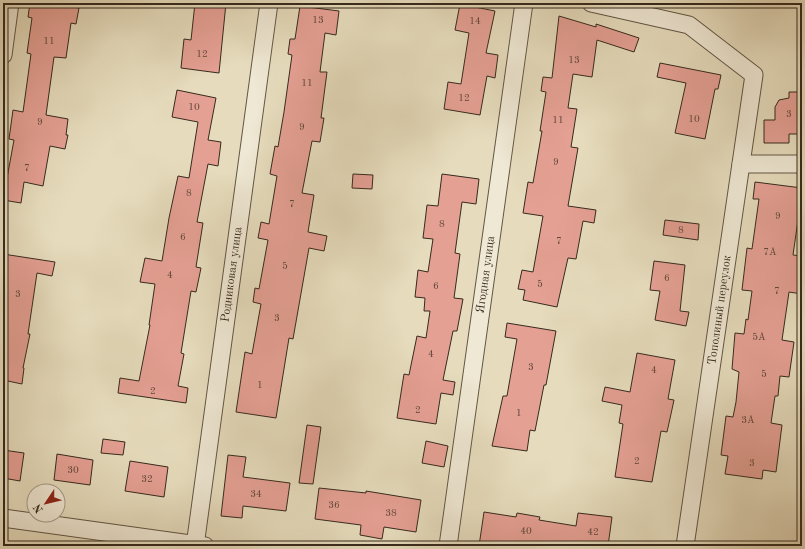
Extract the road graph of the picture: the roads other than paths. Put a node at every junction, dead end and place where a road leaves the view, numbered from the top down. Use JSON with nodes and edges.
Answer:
{"nodes":[{"id":1,"x":10,"y":3,"type":"edge"},
{"id":2,"x":269,"y":3,"type":"edge"},
{"id":3,"x":524,"y":3,"type":"edge"},
{"id":4,"x":591,"y":3,"type":"edge"},
{"id":5,"x":3,"y":55,"type":"edge"},
{"id":6,"x":741,"y":164,"type":"junction"},
{"id":7,"x":802,"y":164,"type":"edge"},
{"id":8,"x":3,"y":518,"type":"edge"},
{"id":9,"x":198,"y":546,"type":"edge"},
{"id":10,"x":448,"y":546,"type":"edge"},
{"id":11,"x":685,"y":546,"type":"edge"}],
"edges":[{"from":1,"to":5,"type":"street"},
{"from":2,"to":9,"type":"street","name":"Родниковая улица"},
{"from":3,"to":10,"type":"street","name":"Ягодная улица"},
{"from":4,"to":6,"type":"street","name":"Тополиный переулок"},
{"from":6,"to":7,"type":"street"},
{"from":6,"to":11,"type":"street","name":"Тополиный переулок"},
{"from":8,"to":9,"type":"street"}]}
